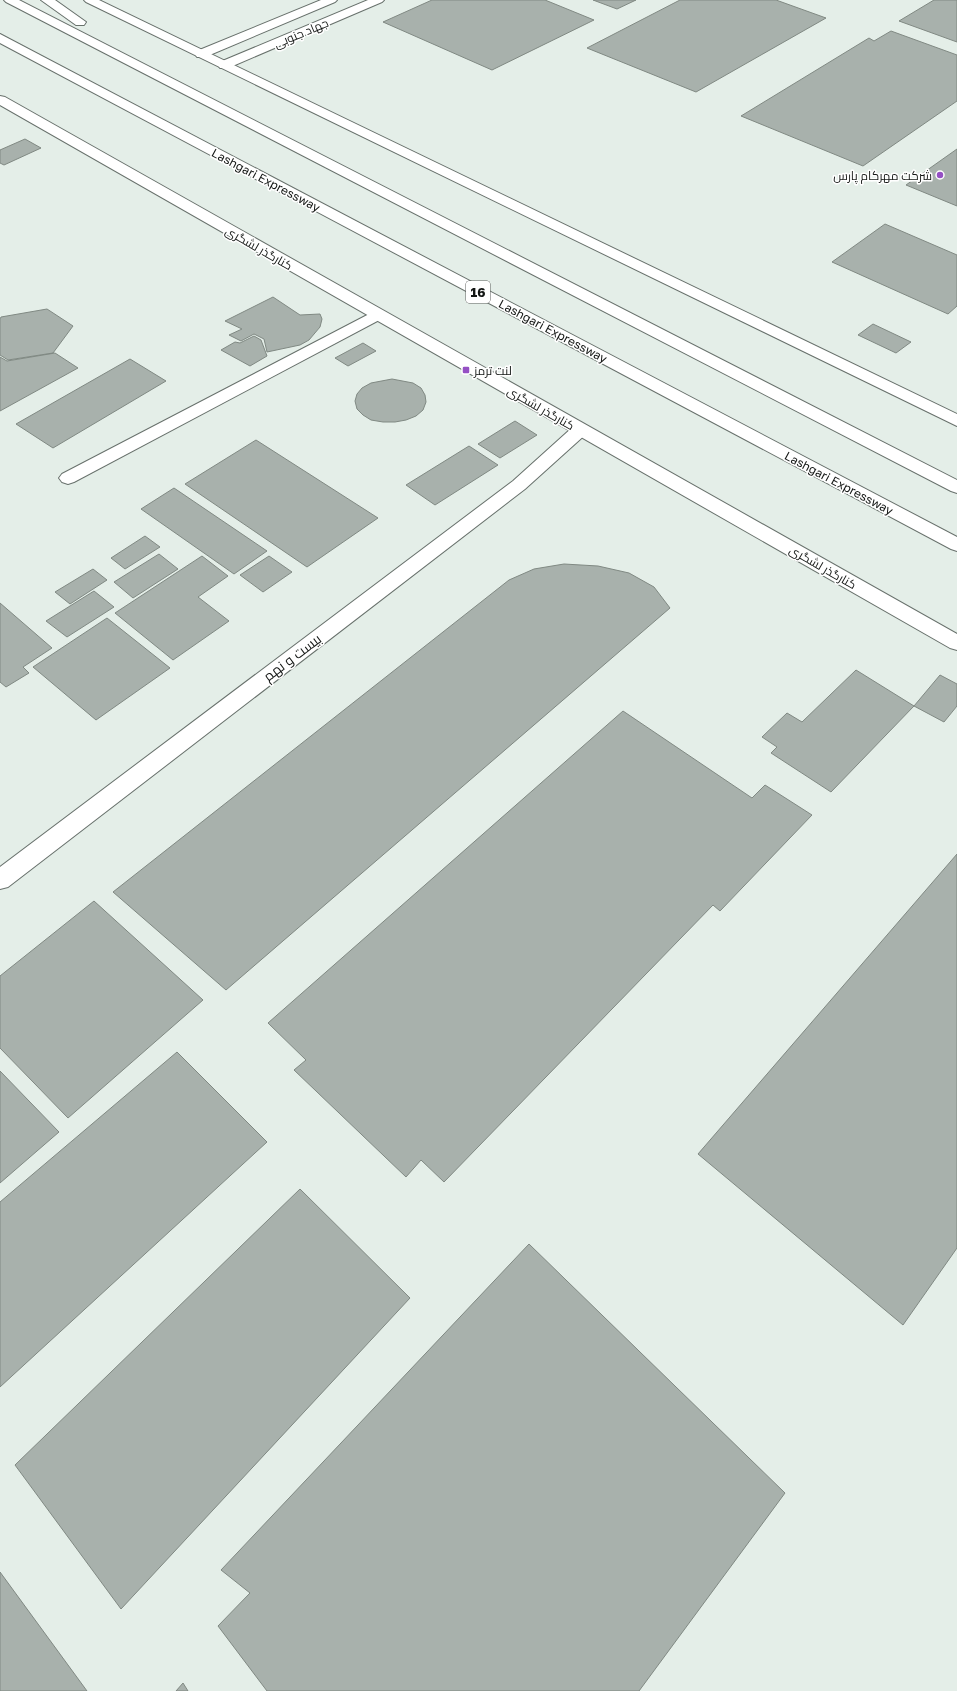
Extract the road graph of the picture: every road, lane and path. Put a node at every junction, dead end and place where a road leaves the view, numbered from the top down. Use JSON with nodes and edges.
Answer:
{"nodes":[{"id":1,"x":10,"y":0,"type":"edge"},
{"id":2,"x":47,"y":0,"type":"edge"},
{"id":3,"x":90,"y":0,"type":"edge"},
{"id":4,"x":331,"y":0,"type":"edge"},
{"id":5,"x":378,"y":0,"type":"edge"},
{"id":6,"x":0,"y":38,"type":"edge"},
{"id":7,"x":201,"y":54,"type":"junction"},
{"id":8,"x":224,"y":65,"type":"junction"},
{"id":9,"x":157,"y":74,"type":"junction"},
{"id":10,"x":0,"y":100,"type":"edge"},
{"id":11,"x":378,"y":315,"type":"junction"},
{"id":12,"x":957,"y":421,"type":"edge"},
{"id":13,"x":580,"y":430,"type":"junction"},
{"id":14,"x":68,"y":478,"type":"dead end"},
{"id":15,"x":957,"y":487,"type":"edge"},
{"id":16,"x":957,"y":545,"type":"edge"},
{"id":17,"x":957,"y":643,"type":"edge"},
{"id":18,"x":0,"y":880,"type":"edge"}],
"edges":[{"from":1,"to":9,"type":"main road"},
{"from":2,"to":9,"type":"main road"},
{"from":3,"to":7,"type":"main road"},
{"from":4,"to":7,"type":"main road","name":"جهاد جنوبی"},
{"from":5,"to":8,"type":"main road","name":"جهاد جنوبی"},
{"from":6,"to":16,"type":"main road","name":"Lashgari Expressway","number":"16"},
{"from":7,"to":8,"type":"main road"},
{"from":8,"to":12,"type":"main road"},
{"from":9,"to":15,"type":"main road"},
{"from":10,"to":11,"type":"main road","name":"کنارگذر لشگری"},
{"from":11,"to":13,"type":"main road","name":"کنارگذر لشگری"},
{"from":11,"to":14,"type":"main road"},
{"from":13,"to":17,"type":"main road","name":"کنارگذر لشگری"},
{"from":13,"to":18,"type":"main road","name":"بیست و نهم"}]}
